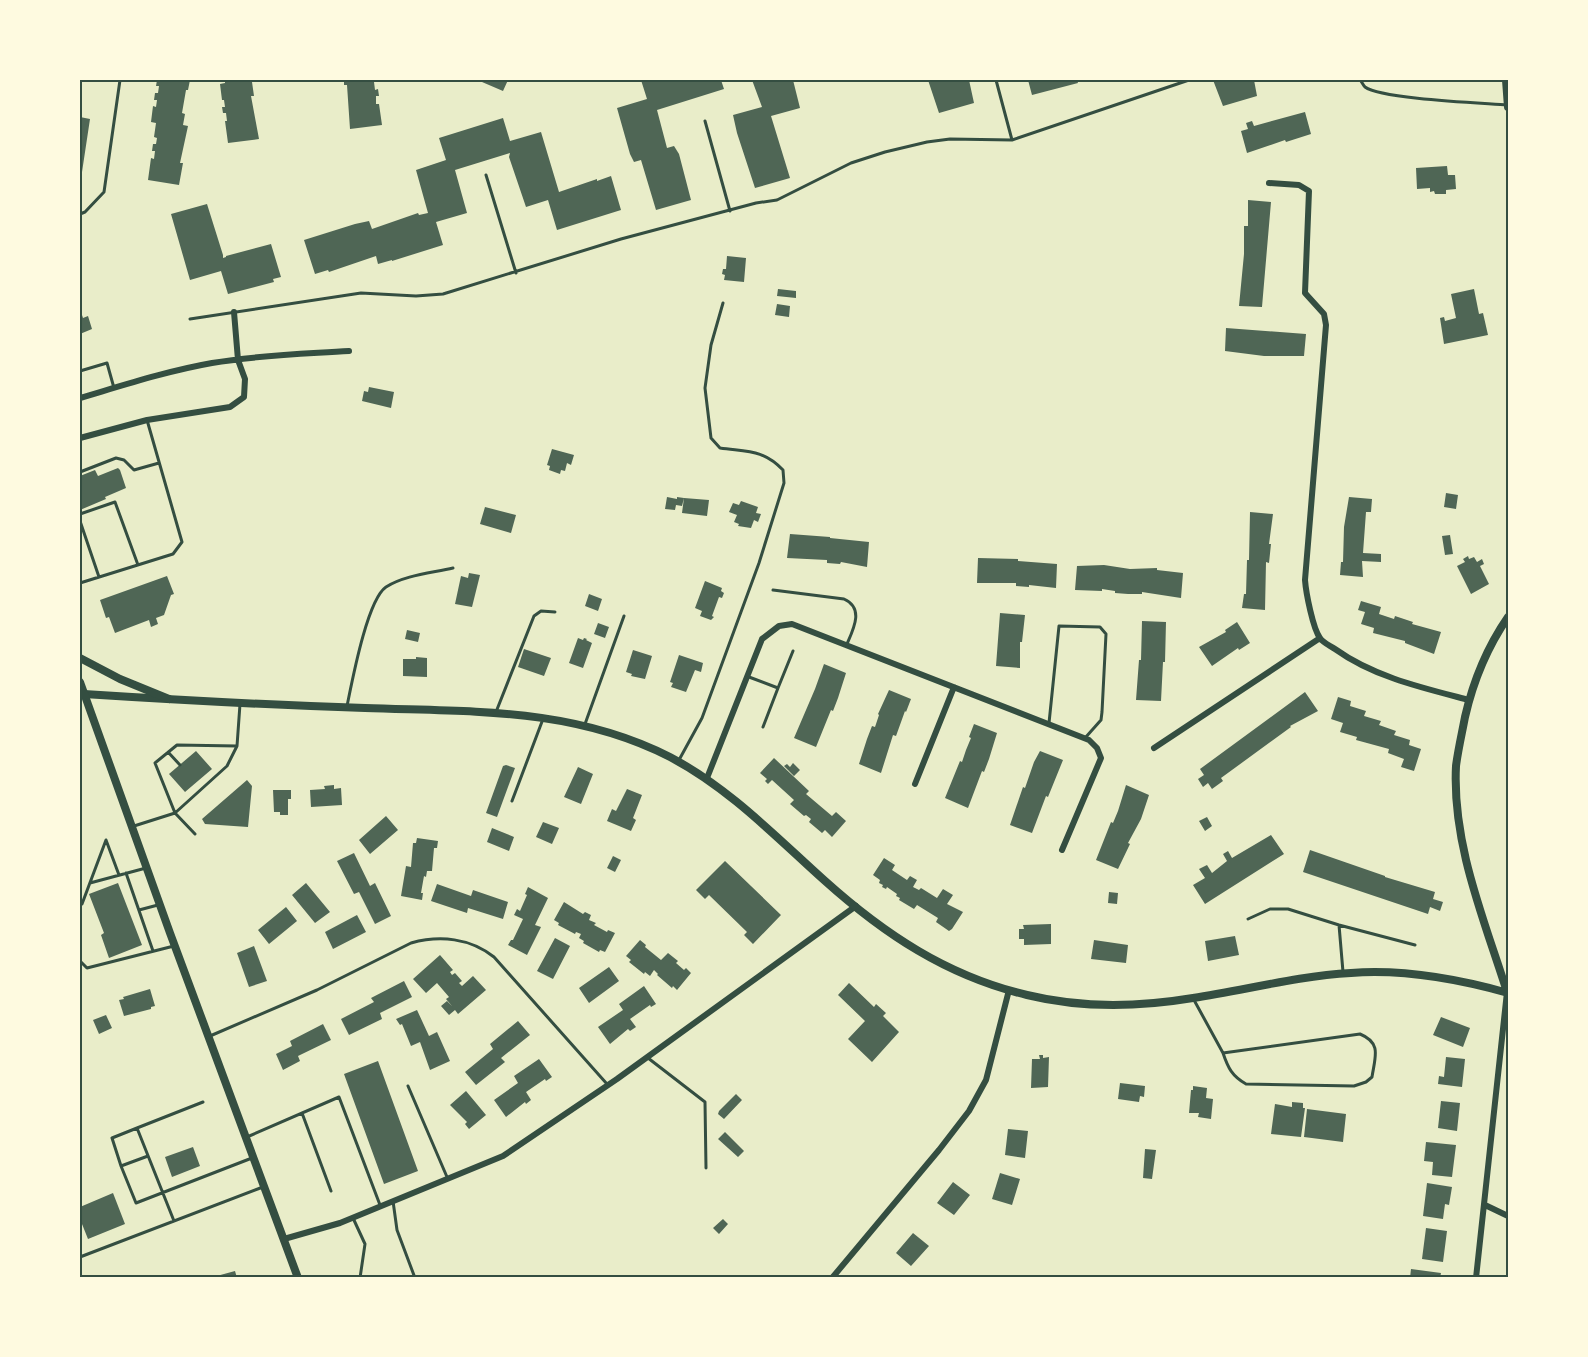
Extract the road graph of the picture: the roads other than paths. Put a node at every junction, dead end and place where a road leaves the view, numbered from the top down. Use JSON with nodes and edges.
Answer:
{"nodes":[{"id":1,"x":120,"y":80,"type":"edge"},
{"id":2,"x":996,"y":80,"type":"edge"},
{"id":3,"x":1189,"y":80,"type":"edge"},
{"id":4,"x":1360,"y":80,"type":"edge"},
{"id":5,"x":1506,"y":80,"type":"edge"},
{"id":6,"x":1508,"y":106,"type":"edge"},
{"id":7,"x":705,"y":121,"type":"dead end"},
{"id":8,"x":1012,"y":140,"type":"junction"},
{"id":9,"x":486,"y":175,"type":"dead end"},
{"id":10,"x":1269,"y":183,"type":"dead end"},
{"id":11,"x":730,"y":211,"type":"junction"},
{"id":12,"x":80,"y":214,"type":"edge"},
{"id":13,"x":516,"y":273,"type":"junction"},
{"id":14,"x":723,"y":303,"type":"dead end"},
{"id":15,"x":234,"y":312,"type":"junction"},
{"id":16,"x":190,"y":318,"type":"dead end"},
{"id":17,"x":349,"y":351,"type":"dead end"},
{"id":18,"x":238,"y":360,"type":"junction"},
{"id":19,"x":80,"y":371,"type":"edge"},
{"id":20,"x":114,"y":388,"type":"junction"},
{"id":21,"x":80,"y":398,"type":"edge"},
{"id":22,"x":147,"y":420,"type":"junction"},
{"id":23,"x":80,"y":438,"type":"edge"},
{"id":24,"x":159,"y":463,"type":"junction"},
{"id":25,"x":80,"y":472,"type":"edge"},
{"id":26,"x":80,"y":513,"type":"edge"},
{"id":27,"x":80,"y":521,"type":"edge"},
{"id":28,"x":138,"y":565,"type":"junction"},
{"id":29,"x":453,"y":568,"type":"dead end"},
{"id":30,"x":99,"y":577,"type":"junction"},
{"id":31,"x":80,"y":583,"type":"edge"},
{"id":32,"x":773,"y":590,"type":"dead end"},
{"id":33,"x":555,"y":612,"type":"dead end"},
{"id":34,"x":624,"y":616,"type":"dead end"},
{"id":35,"x":1509,"y":617,"type":"edge"},
{"id":36,"x":1320,"y":638,"type":"junction"},
{"id":37,"x":847,"y":644,"type":"junction"},
{"id":38,"x":793,"y":651,"type":"dead end"},
{"id":39,"x":80,"y":658,"type":"edge"},
{"id":40,"x":747,"y":677,"type":"junction"},
{"id":41,"x":80,"y":682,"type":"edge"},
{"id":42,"x":954,"y":687,"type":"junction"},
{"id":43,"x":778,"y":688,"type":"junction"},
{"id":44,"x":84,"y":694,"type":"junction"},
{"id":45,"x":169,"y":699,"type":"junction"},
{"id":46,"x":1469,"y":700,"type":"junction"},
{"id":47,"x":240,"y":702,"type":"junction"},
{"id":48,"x":347,"y":708,"type":"junction"},
{"id":49,"x":495,"y":713,"type":"junction"},
{"id":50,"x":543,"y":717,"type":"junction"},
{"id":51,"x":585,"y":725,"type":"junction"},
{"id":52,"x":1049,"y":725,"type":"junction"},
{"id":53,"x":763,"y":727,"type":"dead end"},
{"id":54,"x":1087,"y":739,"type":"junction"},
{"id":55,"x":237,"y":746,"type":"junction"},
{"id":56,"x":1154,"y":748,"type":"dead end"},
{"id":57,"x":168,"y":752,"type":"junction"},
{"id":58,"x":678,"y":762,"type":"junction"},
{"id":59,"x":180,"y":765,"type":"dead end"},
{"id":60,"x":707,"y":778,"type":"junction"},
{"id":61,"x":195,"y":784,"type":"dead end"},
{"id":62,"x":915,"y":784,"type":"dead end"},
{"id":63,"x":200,"y":790,"type":"junction"},
{"id":64,"x":512,"y":801,"type":"dead end"},
{"id":65,"x":174,"y":813,"type":"junction"},
{"id":66,"x":133,"y":827,"type":"junction"},
{"id":67,"x":195,"y":834,"type":"dead end"},
{"id":68,"x":1062,"y":850,"type":"dead end"},
{"id":69,"x":146,"y":868,"type":"junction"},
{"id":70,"x":126,"y":873,"type":"junction"},
{"id":71,"x":119,"y":875,"type":"junction"},
{"id":72,"x":90,"y":883,"type":"junction"},
{"id":73,"x":82,"y":904,"type":"dead end"},
{"id":74,"x":160,"y":905,"type":"junction"},
{"id":75,"x":856,"y":906,"type":"junction"},
{"id":76,"x":139,"y":910,"type":"junction"},
{"id":77,"x":1248,"y":919,"type":"dead end"},
{"id":78,"x":1339,"y":925,"type":"junction"},
{"id":79,"x":174,"y":945,"type":"junction"},
{"id":80,"x":1415,"y":945,"type":"dead end"},
{"id":81,"x":153,"y":951,"type":"junction"},
{"id":82,"x":80,"y":961,"type":"edge"},
{"id":83,"x":1343,"y":974,"type":"junction"},
{"id":84,"x":1009,"y":990,"type":"junction"},
{"id":85,"x":1508,"y":992,"type":"edge"},
{"id":86,"x":1193,"y":998,"type":"junction"},
{"id":87,"x":208,"y":1037,"type":"junction"},
{"id":88,"x":1223,"y":1053,"type":"junction"},
{"id":89,"x":646,"y":1057,"type":"junction"},
{"id":90,"x":608,"y":1085,"type":"junction"},
{"id":91,"x":408,"y":1086,"type":"dead end"},
{"id":92,"x":202,"y":1102,"type":"dead end"},
{"id":93,"x":302,"y":1113,"type":"junction"},
{"id":94,"x":137,"y":1128,"type":"junction"},
{"id":95,"x":246,"y":1137,"type":"junction"},
{"id":96,"x":148,"y":1156,"type":"junction"},
{"id":97,"x":254,"y":1157,"type":"junction"},
{"id":98,"x":121,"y":1166,"type":"junction"},
{"id":99,"x":706,"y":1168,"type":"dead end"},
{"id":100,"x":447,"y":1179,"type":"junction"},
{"id":101,"x":265,"y":1187,"type":"junction"},
{"id":102,"x":331,"y":1191,"type":"dead end"},
{"id":103,"x":162,"y":1192,"type":"junction"},
{"id":104,"x":393,"y":1202,"type":"junction"},
{"id":105,"x":1485,"y":1205,"type":"junction"},
{"id":106,"x":380,"y":1207,"type":"junction"},
{"id":107,"x":1509,"y":1216,"type":"edge"},
{"id":108,"x":353,"y":1218,"type":"junction"},
{"id":109,"x":174,"y":1221,"type":"junction"},
{"id":110,"x":284,"y":1239,"type":"junction"},
{"id":111,"x":80,"y":1257,"type":"edge"},
{"id":112,"x":298,"y":1278,"type":"edge"},
{"id":113,"x":360,"y":1278,"type":"edge"},
{"id":114,"x":415,"y":1278,"type":"edge"},
{"id":115,"x":832,"y":1278,"type":"edge"},
{"id":116,"x":1476,"y":1278,"type":"edge"}],
"edges":[{"from":1,"to":12,"type":"lane"},
{"from":2,"to":8,"type":"lane"},
{"from":3,"to":8,"type":"lane"},
{"from":4,"to":6,"type":"lane"},
{"from":5,"to":6,"type":"street"},
{"from":7,"to":11,"type":"lane"},
{"from":8,"to":11,"type":"lane"},
{"from":9,"to":13,"type":"lane"},
{"from":10,"to":36,"type":"street"},
{"from":11,"to":13,"type":"lane"},
{"from":13,"to":15,"type":"lane"},
{"from":14,"to":58,"type":"lane"},
{"from":15,"to":16,"type":"lane"},
{"from":15,"to":18,"type":"street"},
{"from":17,"to":18,"type":"street"},
{"from":18,"to":20,"type":"street"},
{"from":18,"to":22,"type":"street"},
{"from":19,"to":20,"type":"lane"},
{"from":20,"to":21,"type":"street"},
{"from":22,"to":23,"type":"street"},
{"from":22,"to":24,"type":"lane"},
{"from":24,"to":25,"type":"lane"},
{"from":24,"to":28,"type":"lane"},
{"from":26,"to":28,"type":"lane"},
{"from":27,"to":30,"type":"lane"},
{"from":28,"to":30,"type":"lane"},
{"from":29,"to":48,"type":"lane"},
{"from":30,"to":31,"type":"lane"},
{"from":32,"to":37,"type":"lane"},
{"from":33,"to":49,"type":"lane"},
{"from":34,"to":51,"type":"lane"},
{"from":35,"to":46,"type":"street"},
{"from":36,"to":46,"type":"street"},
{"from":36,"to":56,"type":"street"},
{"from":37,"to":40,"type":"street"},
{"from":37,"to":42,"type":"street"},
{"from":38,"to":43,"type":"lane"},
{"from":39,"to":45,"type":"main road"},
{"from":40,"to":43,"type":"lane"},
{"from":40,"to":60,"type":"street"},
{"from":41,"to":44,"type":"main road"},
{"from":42,"to":52,"type":"street"},
{"from":42,"to":62,"type":"street"},
{"from":43,"to":53,"type":"lane"},
{"from":44,"to":45,"type":"street"},
{"from":44,"to":66,"type":"main road"},
{"from":45,"to":47,"type":"street"},
{"from":46,"to":85,"type":"street"},
{"from":47,"to":48,"type":"street"},
{"from":47,"to":55,"type":"lane"},
{"from":48,"to":49,"type":"street"},
{"from":49,"to":50,"type":"street"},
{"from":50,"to":51,"type":"street"},
{"from":50,"to":64,"type":"lane"},
{"from":51,"to":58,"type":"street"},
{"from":52,"to":54,"type":"street"},
{"from":52,"to":54,"type":"lane"},
{"from":54,"to":68,"type":"street"},
{"from":55,"to":57,"type":"lane"},
{"from":55,"to":63,"type":"lane"},
{"from":57,"to":59,"type":"lane"},
{"from":57,"to":65,"type":"lane"},
{"from":58,"to":60,"type":"street"},
{"from":60,"to":75,"type":"street"},
{"from":61,"to":63,"type":"lane"},
{"from":63,"to":65,"type":"lane"},
{"from":65,"to":66,"type":"lane"},
{"from":65,"to":67,"type":"lane"},
{"from":66,"to":69,"type":"main road"},
{"from":69,"to":70,"type":"lane"},
{"from":69,"to":74,"type":"main road"},
{"from":70,"to":71,"type":"lane"},
{"from":70,"to":76,"type":"lane"},
{"from":71,"to":72,"type":"lane"},
{"from":71,"to":72,"type":"lane"},
{"from":72,"to":73,"type":"lane"},
{"from":74,"to":76,"type":"lane"},
{"from":74,"to":79,"type":"main road"},
{"from":75,"to":84,"type":"street"},
{"from":75,"to":89,"type":"street"},
{"from":76,"to":81,"type":"lane"},
{"from":77,"to":78,"type":"lane"},
{"from":78,"to":80,"type":"lane"},
{"from":78,"to":83,"type":"lane"},
{"from":79,"to":81,"type":"lane"},
{"from":79,"to":87,"type":"main road"},
{"from":81,"to":82,"type":"lane"},
{"from":83,"to":85,"type":"street"},
{"from":83,"to":86,"type":"street"},
{"from":84,"to":86,"type":"street"},
{"from":84,"to":115,"type":"street"},
{"from":85,"to":105,"type":"street"},
{"from":86,"to":88,"type":"lane"},
{"from":87,"to":90,"type":"lane"},
{"from":87,"to":95,"type":"main road"},
{"from":88,"to":88,"type":"lane"},
{"from":89,"to":90,"type":"street"},
{"from":89,"to":99,"type":"lane"},
{"from":90,"to":100,"type":"street"},
{"from":91,"to":100,"type":"lane"},
{"from":92,"to":94,"type":"lane"},
{"from":93,"to":95,"type":"lane"},
{"from":93,"to":102,"type":"lane"},
{"from":93,"to":106,"type":"lane"},
{"from":94,"to":96,"type":"lane"},
{"from":94,"to":98,"type":"lane"},
{"from":95,"to":97,"type":"main road"},
{"from":96,"to":98,"type":"lane"},
{"from":96,"to":103,"type":"lane"},
{"from":97,"to":101,"type":"main road"},
{"from":97,"to":103,"type":"lane"},
{"from":98,"to":103,"type":"lane"},
{"from":100,"to":104,"type":"street"},
{"from":101,"to":109,"type":"lane"},
{"from":101,"to":110,"type":"main road"},
{"from":103,"to":109,"type":"lane"},
{"from":104,"to":106,"type":"street"},
{"from":104,"to":114,"type":"lane"},
{"from":105,"to":107,"type":"street"},
{"from":105,"to":116,"type":"street"},
{"from":106,"to":108,"type":"street"},
{"from":108,"to":110,"type":"street"},
{"from":108,"to":113,"type":"lane"},
{"from":109,"to":111,"type":"lane"},
{"from":110,"to":112,"type":"main road"}]}
